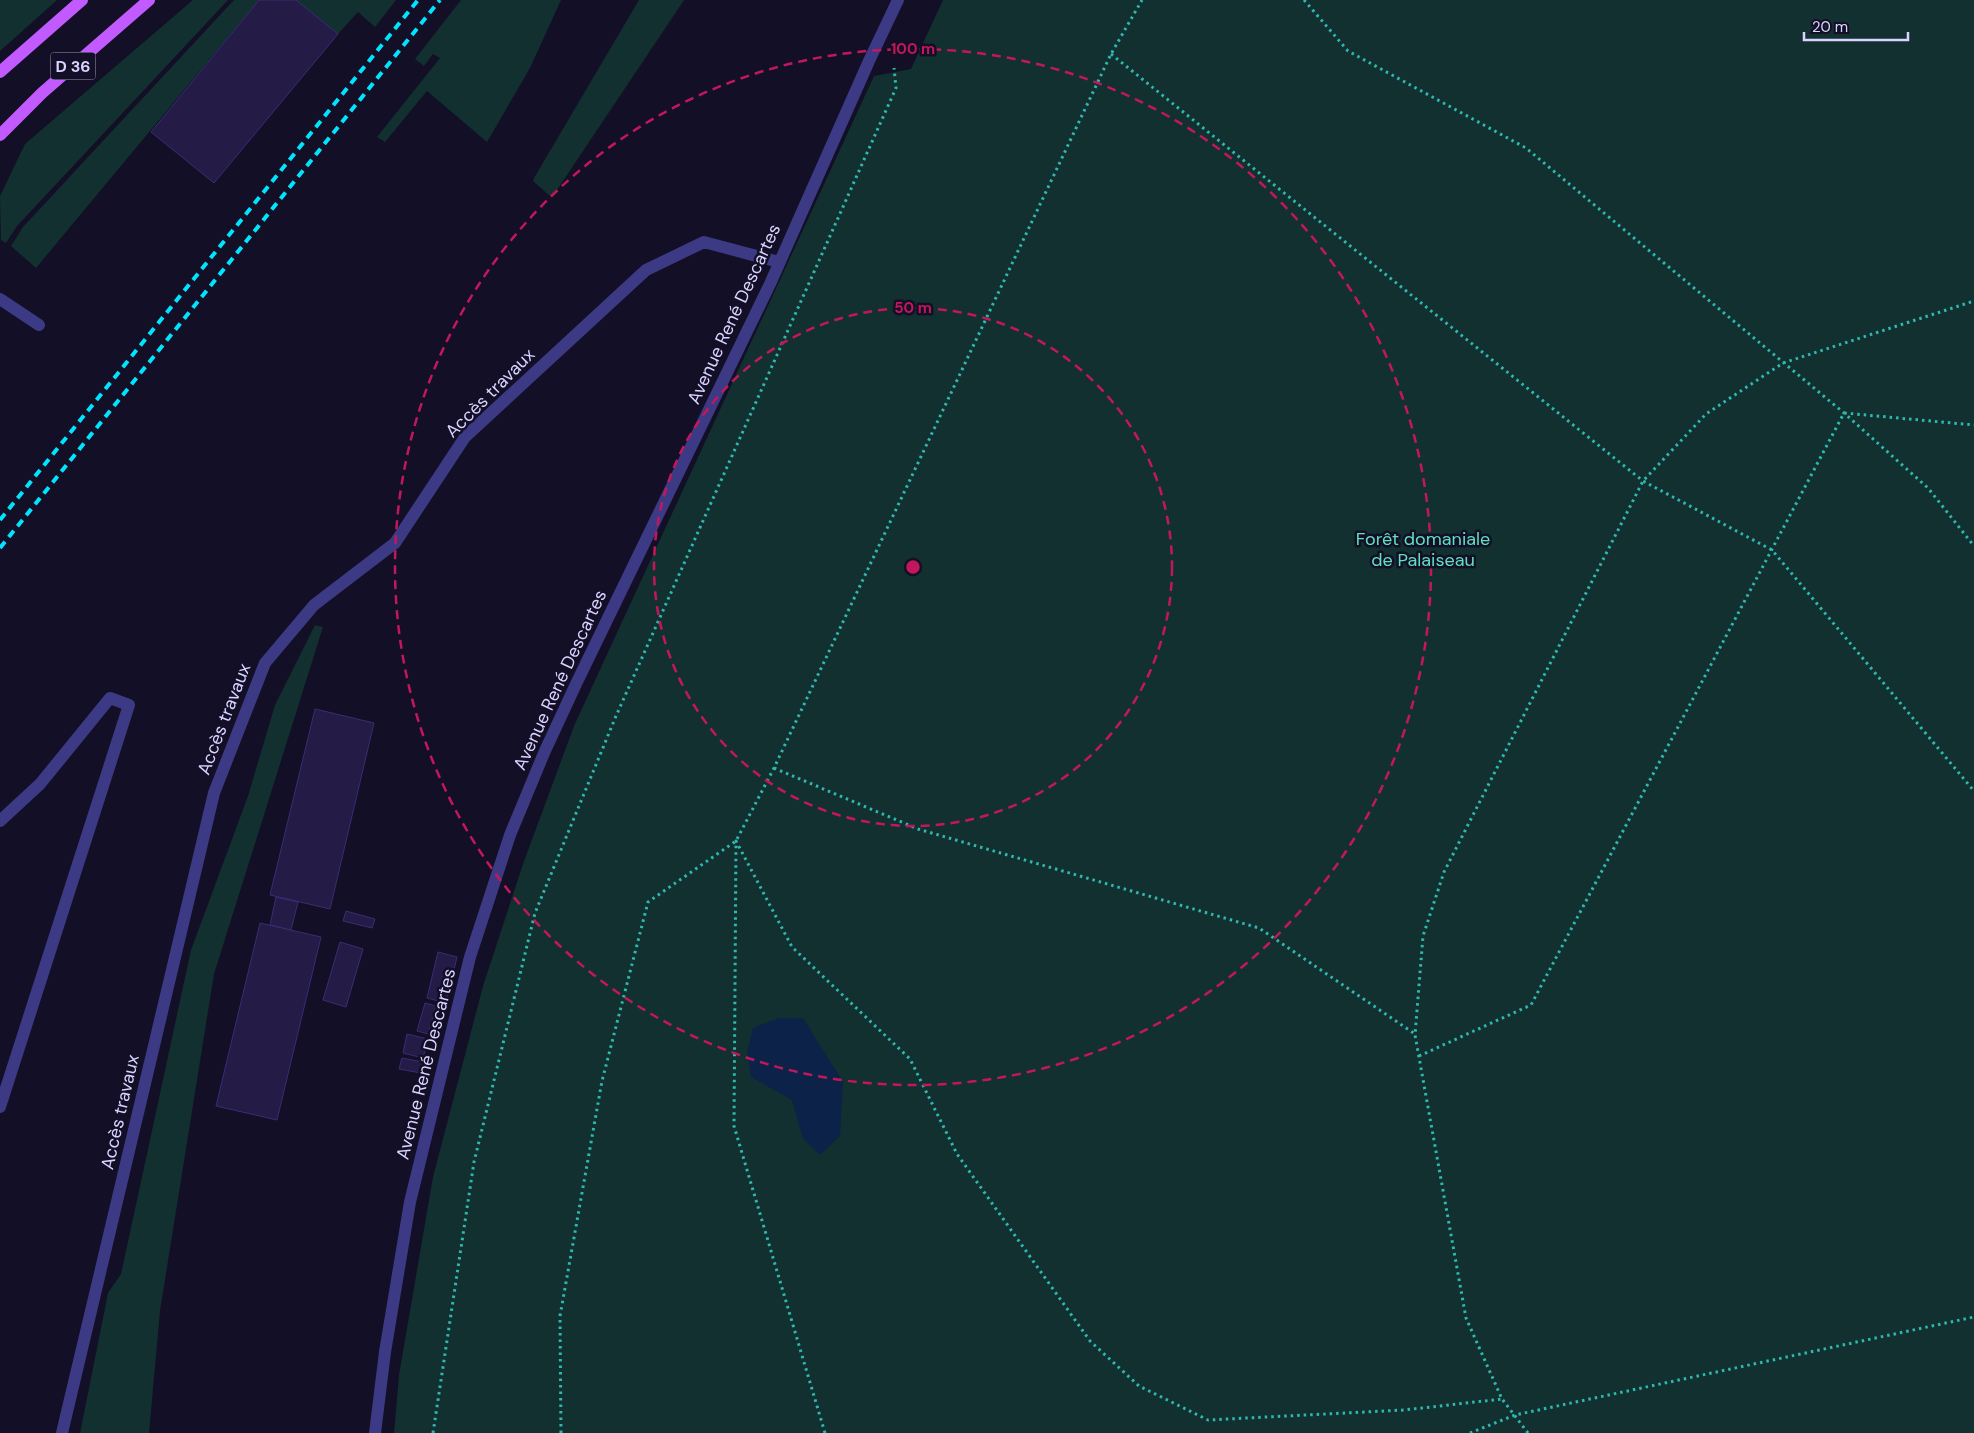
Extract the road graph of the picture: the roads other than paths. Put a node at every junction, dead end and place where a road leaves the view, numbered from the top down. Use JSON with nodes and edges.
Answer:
{"nodes":[{"id":1,"x":82,"y":0,"type":"edge"},
{"id":2,"x":148,"y":0,"type":"edge"},
{"id":3,"x":898,"y":0,"type":"edge"},
{"id":4,"x":0,"y":72,"type":"edge"},
{"id":5,"x":0,"y":135,"type":"edge"},
{"id":6,"x":779,"y":262,"type":"junction"},
{"id":7,"x":0,"y":299,"type":"edge"},
{"id":8,"x":40,"y":325,"type":"dead end"},
{"id":9,"x":0,"y":821,"type":"edge"},
{"id":10,"x":0,"y":1108,"type":"edge"},
{"id":11,"x":376,"y":1416,"type":"junction"},
{"id":12,"x":62,"y":1433,"type":"edge"},
{"id":13,"x":367,"y":1433,"type":"edge"},
{"id":14,"x":375,"y":1433,"type":"edge"}],
"edges":[{"from":1,"to":4,"type":"main road","number":"D 36"},
{"from":2,"to":5,"type":"main road","number":"D 36"},
{"from":3,"to":6,"type":"street","name":"Avenue René Descartes"},
{"from":6,"to":11,"type":"street","name":"Avenue René Descartes"},
{"from":6,"to":12,"type":"street","name":"Accès travaux"},
{"from":7,"to":8,"type":"street"},
{"from":9,"to":10,"type":"street"},
{"from":11,"to":13,"type":"street","name":"Avenue René Descartes"},
{"from":11,"to":14,"type":"street","name":"Avenue René Descartes"}]}
